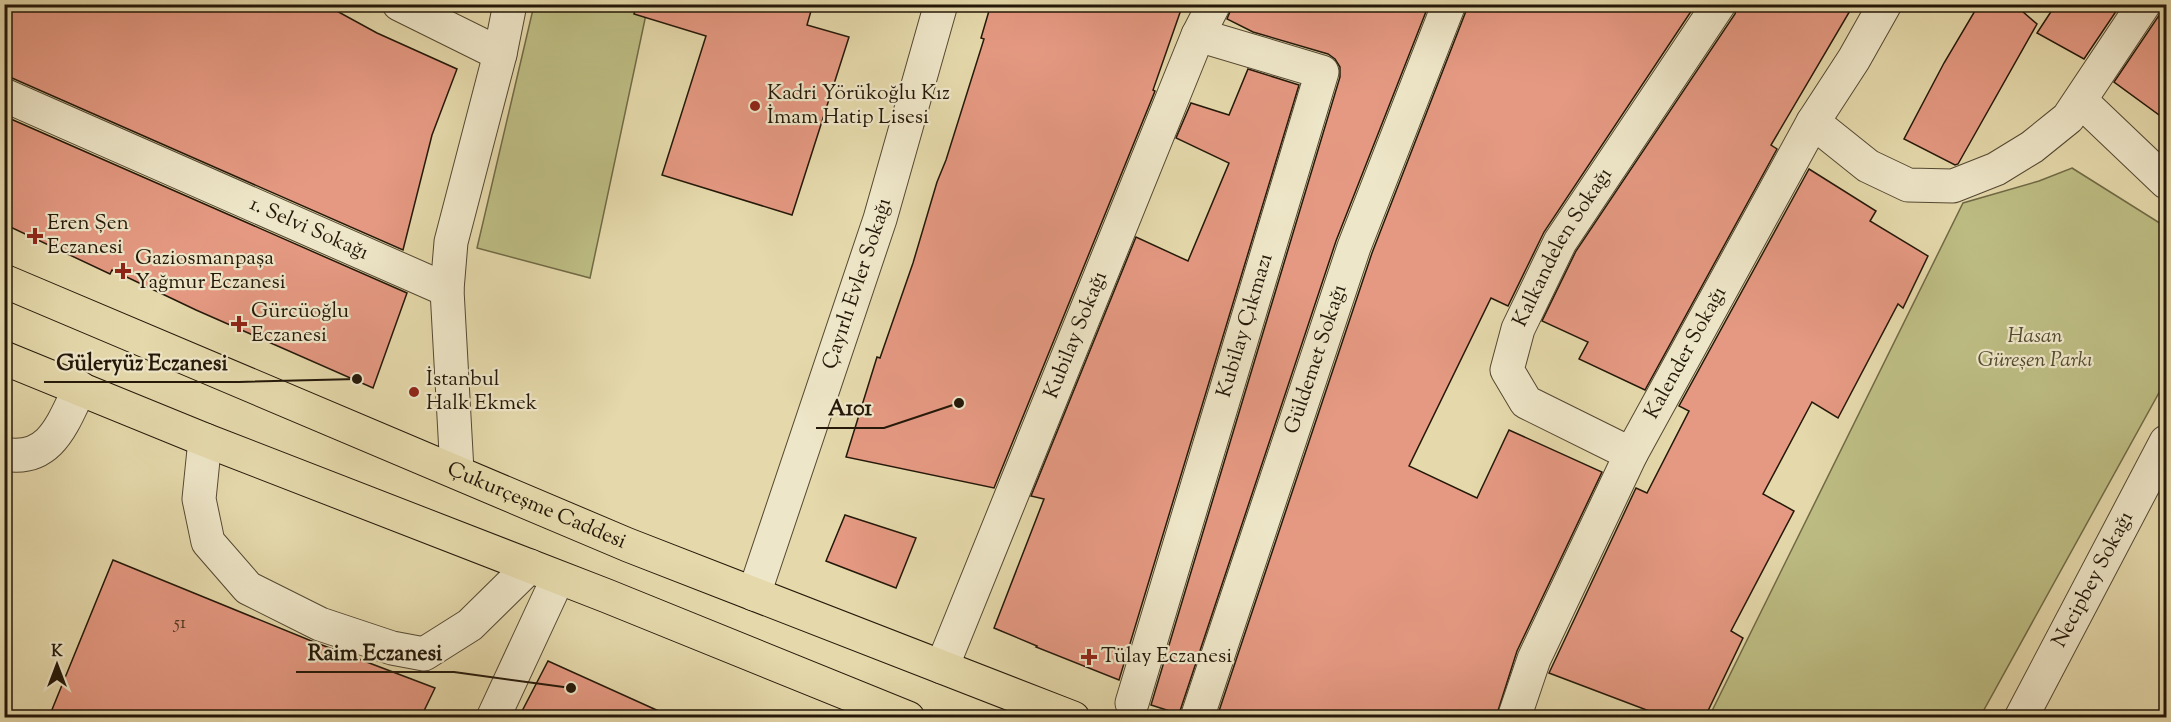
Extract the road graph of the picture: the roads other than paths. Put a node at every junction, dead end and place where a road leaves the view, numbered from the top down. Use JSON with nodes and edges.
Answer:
{"nodes":[{"id":1,"x":399,"y":4,"type":"edge"},
{"id":2,"x":510,"y":4,"type":"edge"},
{"id":3,"x":941,"y":4,"type":"edge"},
{"id":4,"x":1214,"y":4,"type":"edge"},
{"id":5,"x":1449,"y":4,"type":"edge"},
{"id":6,"x":1719,"y":4,"type":"edge"},
{"id":7,"x":1885,"y":4,"type":"edge"},
{"id":8,"x":2144,"y":4,"type":"edge"},
{"id":9,"x":1198,"y":35,"type":"junction"},
{"id":10,"x":500,"y":54,"type":"junction"},
{"id":11,"x":4,"y":95,"type":"edge"},
{"id":12,"x":2081,"y":100,"type":"junction"},
{"id":13,"x":1813,"y":122,"type":"junction"},
{"id":14,"x":2166,"y":182,"type":"edge"},
{"id":15,"x":4,"y":281,"type":"edge"},
{"id":16,"x":447,"y":290,"type":"junction"},
{"id":17,"x":4,"y":358,"type":"edge"},
{"id":18,"x":80,"y":388,"type":"junction"},
{"id":19,"x":205,"y":440,"type":"junction"},
{"id":20,"x":2166,"y":442,"type":"edge"},
{"id":21,"x":4,"y":454,"type":"edge"},
{"id":22,"x":1631,"y":454,"type":"junction"},
{"id":23,"x":457,"y":471,"type":"junction"},
{"id":24,"x":544,"y":572,"type":"junction"},
{"id":25,"x":754,"y":594,"type":"junction"},
{"id":26,"x":942,"y":667,"type":"junction"},
{"id":27,"x":1132,"y":703,"type":"dead end"},
{"id":28,"x":493,"y":717,"type":"edge"},
{"id":29,"x":908,"y":717,"type":"edge"},
{"id":30,"x":1073,"y":717,"type":"edge"},
{"id":31,"x":1197,"y":717,"type":"edge"},
{"id":32,"x":1514,"y":717,"type":"edge"},
{"id":33,"x":2021,"y":717,"type":"edge"}],
"edges":[{"from":1,"to":10,"type":"street"},
{"from":2,"to":10,"type":"street"},
{"from":3,"to":25,"type":"street","name":"Çayırlı Evler Sokağı"},
{"from":4,"to":9,"type":"street","name":"Kubilay Sokağı"},
{"from":5,"to":31,"type":"street","name":"Güldemet Sokağı"},
{"from":6,"to":22,"type":"street","name":"Kalkandelen Sokağı"},
{"from":7,"to":13,"type":"street","name":"Kalender Sokağı"},
{"from":8,"to":12,"type":"street"},
{"from":9,"to":26,"type":"street","name":"Kubilay Sokağı"},
{"from":9,"to":27,"type":"street","name":"Kubilay Çıkmazı"},
{"from":10,"to":16,"type":"street"},
{"from":11,"to":16,"type":"street","name":"1. Selvi Sokağı"},
{"from":12,"to":13,"type":"street"},
{"from":12,"to":14,"type":"street"},
{"from":13,"to":22,"type":"street","name":"Kalender Sokağı"},
{"from":15,"to":23,"type":"main road","name":"Çukurçeşme Caddesi"},
{"from":16,"to":23,"type":"street"},
{"from":17,"to":18,"type":"main road"},
{"from":18,"to":19,"type":"main road"},
{"from":18,"to":21,"type":"street"},
{"from":19,"to":24,"type":"main road"},
{"from":19,"to":24,"type":"street"},
{"from":20,"to":33,"type":"street","name":"Necipbey Sokağı"},
{"from":22,"to":32,"type":"street","name":"Kalender Sokağı"},
{"from":23,"to":25,"type":"main road","name":"Çukurçeşme Caddesi"},
{"from":24,"to":28,"type":"street"},
{"from":24,"to":29,"type":"main road"},
{"from":25,"to":26,"type":"main road","name":"Çukurçeşme Caddesi"},
{"from":26,"to":30,"type":"main road","name":"Çukurçeşme Caddesi"}]}
